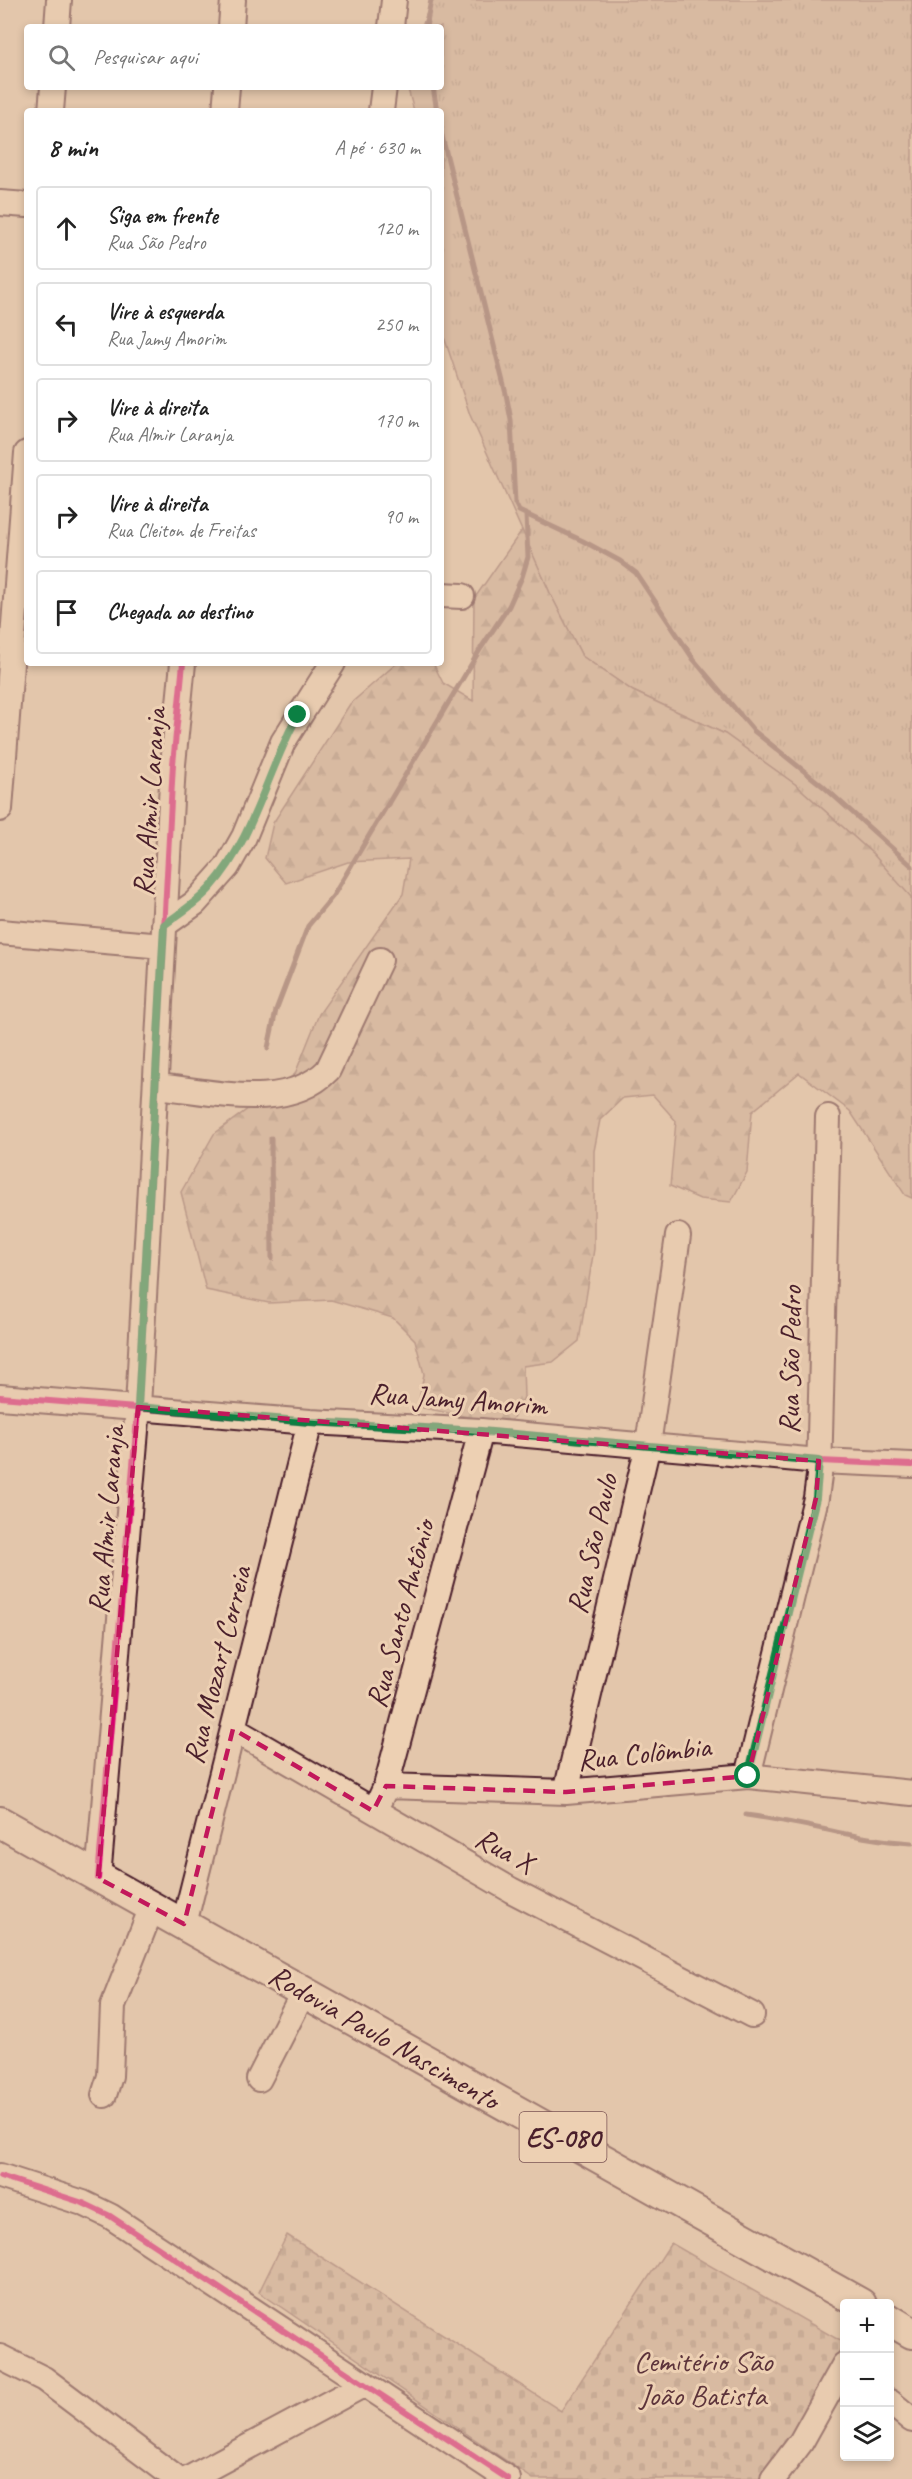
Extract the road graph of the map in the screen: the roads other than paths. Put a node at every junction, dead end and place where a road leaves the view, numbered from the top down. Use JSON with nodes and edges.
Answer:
{"nodes":[{"id":1,"x":59,"y":0,"type":"edge"},
{"id":2,"x":233,"y":0,"type":"edge"},
{"id":3,"x":394,"y":0,"type":"edge"},
{"id":4,"x":57,"y":24,"type":"edge"},
{"id":5,"x":231,"y":24,"type":"edge"},
{"id":6,"x":391,"y":24,"type":"edge"},
{"id":7,"x":53,"y":90,"type":"edge"},
{"id":8,"x":226,"y":90,"type":"edge"},
{"id":9,"x":384,"y":90,"type":"edge"},
{"id":10,"x":51,"y":108,"type":"edge"},
{"id":11,"x":225,"y":108,"type":"edge"},
{"id":12,"x":381,"y":108,"type":"edge"},
{"id":13,"x":0,"y":203,"type":"edge"},
{"id":14,"x":24,"y":205,"type":"edge"},
{"id":15,"x":24,"y":547,"type":"edge"},
{"id":16,"x":23,"y":578,"type":"edge"},
{"id":17,"x":183,"y":666,"type":"edge"},
{"id":18,"x":331,"y":666,"type":"edge"},
{"id":19,"x":4,"y":701,"type":"edge"},
{"id":20,"x":0,"y":809,"type":"edge"},
{"id":21,"x":0,"y":932,"type":"edge"},
{"id":22,"x":163,"y":935,"type":"junction"},
{"id":23,"x":380,"y":960,"type":"dead end"},
{"id":24,"x":156,"y":1086,"type":"junction"},
{"id":25,"x":828,"y":1117,"type":"dead end"},
{"id":26,"x":678,"y":1236,"type":"dead end"},
{"id":27,"x":0,"y":1397,"type":"edge"},
{"id":28,"x":138,"y":1407,"type":"junction"},
{"id":29,"x":310,"y":1422,"type":"junction"},
{"id":30,"x":481,"y":1431,"type":"junction"},
{"id":31,"x":648,"y":1445,"type":"junction"},
{"id":32,"x":819,"y":1461,"type":"junction"},
{"id":33,"x":912,"y":1464,"type":"edge"},
{"id":34,"x":233,"y":1730,"type":"junction"},
{"id":35,"x":748,"y":1776,"type":"junction"},
{"id":36,"x":386,"y":1786,"type":"junction"},
{"id":37,"x":566,"y":1792,"type":"junction"},
{"id":38,"x":909,"y":1793,"type":"edge"},
{"id":39,"x":373,"y":1811,"type":"junction"},
{"id":40,"x":0,"y":1822,"type":"edge"},
{"id":41,"x":98,"y":1878,"type":"junction"},
{"id":42,"x":152,"y":1907,"type":"junction"},
{"id":43,"x":184,"y":1924,"type":"junction"},
{"id":44,"x":304,"y":1991,"type":"junction"},
{"id":45,"x":752,"y":2015,"type":"dead end"},
{"id":46,"x":259,"y":2079,"type":"dead end"},
{"id":47,"x":104,"y":2095,"type":"dead end"},
{"id":48,"x":0,"y":2176,"type":"edge"},
{"id":49,"x":852,"y":2299,"type":"edge"},
{"id":50,"x":0,"y":2357,"type":"edge"},
{"id":51,"x":840,"y":2373,"type":"edge"},
{"id":52,"x":365,"y":2384,"type":"junction"},
{"id":53,"x":894,"y":2405,"type":"edge"},
{"id":54,"x":912,"y":2420,"type":"edge"},
{"id":55,"x":177,"y":2479,"type":"edge"},
{"id":56,"x":188,"y":2479,"type":"edge"},
{"id":57,"x":508,"y":2479,"type":"edge"},
{"id":58,"x":773,"y":2479,"type":"edge"}],
"edges":[{"from":1,"to":4,"type":"street"},
{"from":2,"to":5,"type":"street"},
{"from":3,"to":6,"type":"street"},
{"from":7,"to":10,"type":"street"},
{"from":8,"to":11,"type":"street"},
{"from":9,"to":12,"type":"street"},
{"from":13,"to":14,"type":"street"},
{"from":15,"to":16,"type":"street"},
{"from":16,"to":19,"type":"street"},
{"from":17,"to":22,"type":"street","name":"Rua Almir Laranja"},
{"from":18,"to":22,"type":"street"},
{"from":19,"to":20,"type":"street"},
{"from":21,"to":22,"type":"street"},
{"from":22,"to":24,"type":"street","name":"Rua Almir Laranja"},
{"from":23,"to":24,"type":"street"},
{"from":24,"to":28,"type":"street","name":"Rua Almir Laranja"},
{"from":25,"to":32,"type":"street","name":"Rua São Pedro"},
{"from":26,"to":31,"type":"street","name":"Rua São Paulo"},
{"from":27,"to":28,"type":"street","name":"Rua Jamy Amorim"},
{"from":28,"to":29,"type":"street","name":"Rua Jamy Amorim"},
{"from":28,"to":41,"type":"street","name":"Rua Almir Laranja"},
{"from":29,"to":30,"type":"street","name":"Rua Jamy Amorim"},
{"from":29,"to":34,"type":"street","name":"Rua Mozart Correia"},
{"from":30,"to":31,"type":"street","name":"Rua Jamy Amorim"},
{"from":30,"to":36,"type":"street","name":"Rua Santo Antônio"},
{"from":31,"to":32,"type":"street","name":"Rua Jamy Amorim"},
{"from":31,"to":37,"type":"street","name":"Rua São Paulo"},
{"from":32,"to":33,"type":"street","name":"Rua Jamy Amorim"},
{"from":32,"to":35,"type":"street","name":"Rua São Pedro"},
{"from":34,"to":39,"type":"street","name":"Rua X"},
{"from":34,"to":43,"type":"street","name":"Rua Mozart Correia"},
{"from":35,"to":37,"type":"street","name":"Rua Colômbia"},
{"from":35,"to":38,"type":"street","name":"Rua Colômbia"},
{"from":36,"to":37,"type":"street","name":"Rua Colômbia"},
{"from":36,"to":39,"type":"street","name":"Rua Santo Antônio"},
{"from":39,"to":45,"type":"street","name":"Rua X"},
{"from":40,"to":41,"type":"main road","name":"Rodovia Paulo Nascimento","number":"ES-080"},
{"from":41,"to":42,"type":"main road","name":"Rodovia Paulo Nascimento","number":"ES-080"},
{"from":42,"to":43,"type":"main road","name":"Rodovia Paulo Nascimento","number":"ES-080"},
{"from":42,"to":47,"type":"street"},
{"from":43,"to":44,"type":"main road","name":"Rodovia Paulo Nascimento","number":"ES-080"},
{"from":44,"to":46,"type":"street"},
{"from":44,"to":49,"type":"main road","name":"Rodovia Paulo Nascimento","number":"ES-080"},
{"from":48,"to":52,"type":"street"},
{"from":50,"to":55,"type":"street"},
{"from":51,"to":58,"type":"street"},
{"from":52,"to":56,"type":"street"},
{"from":52,"to":57,"type":"street"},
{"from":53,"to":54,"type":"street"}]}
